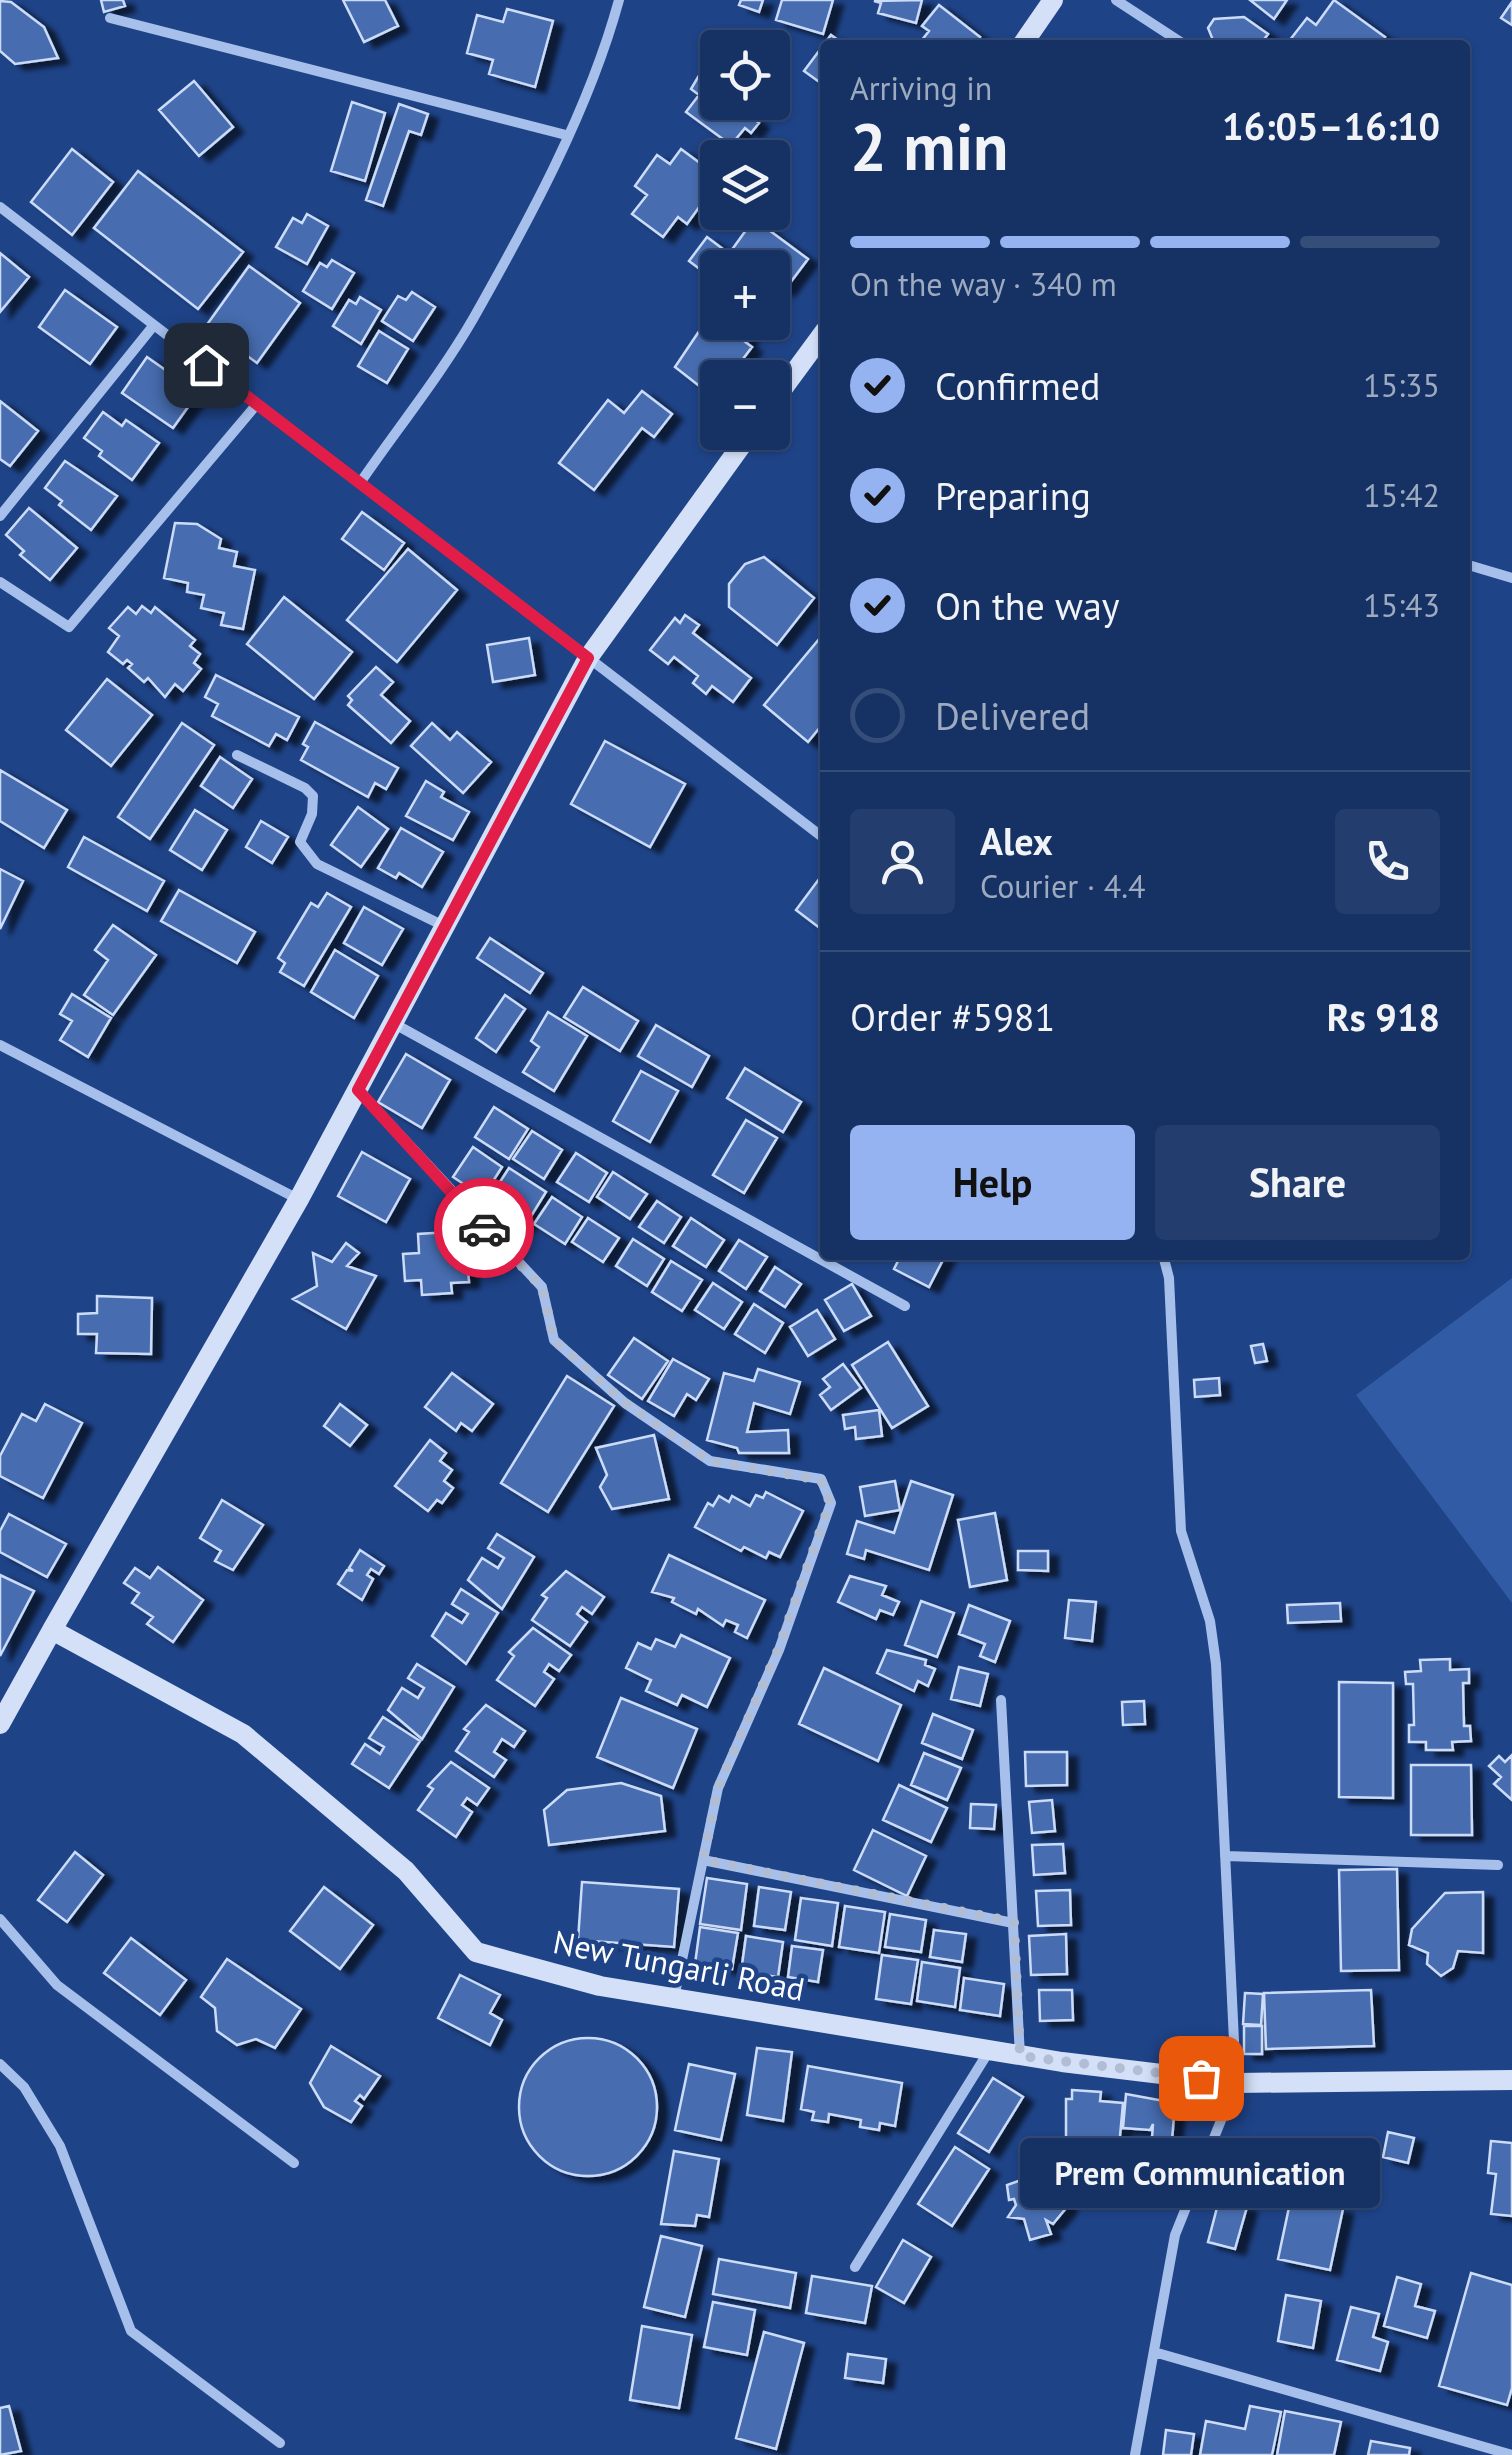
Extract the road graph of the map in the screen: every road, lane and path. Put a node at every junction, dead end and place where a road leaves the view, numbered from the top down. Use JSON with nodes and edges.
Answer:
{"nodes":[{"id":1,"x":619,"y":0,"type":"edge"},
{"id":2,"x":1053,"y":0,"type":"edge"},
{"id":3,"x":1116,"y":0,"type":"edge"},
{"id":4,"x":110,"y":18,"type":"dead end"},
{"id":5,"x":1025,"y":40,"type":"edge"},
{"id":6,"x":1177,"y":40,"type":"edge"},
{"id":7,"x":566,"y":134,"type":"junction"},
{"id":8,"x":0,"y":207,"type":"edge"},
{"id":9,"x":154,"y":325,"type":"junction"},
{"id":10,"x":820,"y":338,"type":"edge"},
{"id":11,"x":790,"y":379,"type":"edge"},
{"id":12,"x":257,"y":404,"type":"junction"},
{"id":13,"x":738,"y":450,"type":"edge"},
{"id":14,"x":360,"y":483,"type":"junction"},
{"id":15,"x":0,"y":516,"type":"edge"},
{"id":16,"x":1470,"y":565,"type":"edge"},
{"id":17,"x":1512,"y":578,"type":"edge"},
{"id":18,"x":0,"y":582,"type":"edge"},
{"id":19,"x":588,"y":658,"type":"junction"},
{"id":20,"x":237,"y":755,"type":"dead end"},
{"id":21,"x":820,"y":836,"type":"edge"},
{"id":22,"x":445,"y":926,"type":"junction"},
{"id":23,"x":393,"y":1023,"type":"junction"},
{"id":24,"x":0,"y":1045,"type":"edge"},
{"id":25,"x":358,"y":1090,"type":"junction"},
{"id":26,"x":299,"y":1199,"type":"junction"},
{"id":27,"x":820,"y":1259,"type":"edge"},
{"id":28,"x":823,"y":1260,"type":"edge"},
{"id":29,"x":1165,"y":1260,"type":"edge"},
{"id":30,"x":906,"y":1306,"type":"dead end"},
{"id":31,"x":52,"y":1630,"type":"junction"},
{"id":32,"x":1002,"y":1700,"type":"dead end"},
{"id":33,"x":0,"y":1724,"type":"edge"},
{"id":34,"x":1226,"y":1856,"type":"junction"},
{"id":35,"x":703,"y":1860,"type":"junction"},
{"id":36,"x":1498,"y":1864,"type":"dead end"},
{"id":37,"x":0,"y":1920,"type":"edge"},
{"id":38,"x":1014,"y":1922,"type":"junction"},
{"id":39,"x":674,"y":1998,"type":"junction"},
{"id":40,"x":989,"y":2050,"type":"junction"},
{"id":41,"x":1020,"y":2056,"type":"junction"},
{"id":42,"x":0,"y":2064,"type":"edge"},
{"id":43,"x":1512,"y":2080,"type":"edge"},
{"id":44,"x":1236,"y":2082,"type":"junction"},
{"id":45,"x":294,"y":2164,"type":"dead end"},
{"id":46,"x":855,"y":2268,"type":"dead end"},
{"id":47,"x":1154,"y":2352,"type":"junction"},
{"id":48,"x":280,"y":2443,"type":"dead end"},
{"id":49,"x":1135,"y":2455,"type":"edge"},
{"id":50,"x":1512,"y":2455,"type":"edge"}],
"edges":[{"from":1,"to":7,"type":"street"},
{"from":2,"to":5,"type":"street"},
{"from":3,"to":6,"type":"street"},
{"from":4,"to":7,"type":"street"},
{"from":7,"to":14,"type":"street"},
{"from":8,"to":9,"type":"street"},
{"from":9,"to":12,"type":"street"},
{"from":9,"to":15,"type":"street"},
{"from":10,"to":11,"type":"street"},
{"from":12,"to":14,"type":"street"},
{"from":12,"to":18,"type":"street"},
{"from":13,"to":19,"type":"street"},
{"from":14,"to":19,"type":"street"},
{"from":16,"to":17,"type":"street"},
{"from":19,"to":21,"type":"street"},
{"from":19,"to":22,"type":"street"},
{"from":20,"to":22,"type":"street"},
{"from":22,"to":23,"type":"street"},
{"from":23,"to":25,"type":"street"},
{"from":23,"to":27,"type":"street"},
{"from":24,"to":26,"type":"street"},
{"from":25,"to":26,"type":"street"},
{"from":25,"to":35,"type":"street"},
{"from":26,"to":31,"type":"street"},
{"from":28,"to":30,"type":"street"},
{"from":29,"to":34,"type":"street"},
{"from":31,"to":33,"type":"street"},
{"from":31,"to":39,"type":"street","name":"New Tungarli Road"},
{"from":32,"to":38,"type":"street"},
{"from":34,"to":36,"type":"street"},
{"from":34,"to":44,"type":"street"},
{"from":35,"to":38,"type":"street"},
{"from":35,"to":39,"type":"street"},
{"from":37,"to":45,"type":"street"},
{"from":38,"to":41,"type":"street"},
{"from":39,"to":40,"type":"street","name":"New Tungarli Road"},
{"from":40,"to":41,"type":"street","name":"New Tungarli Road"},
{"from":40,"to":46,"type":"street"},
{"from":41,"to":44,"type":"street","name":"New Tungarli Road"},
{"from":42,"to":48,"type":"street"},
{"from":43,"to":44,"type":"street","name":"New Tungarli Road"},
{"from":44,"to":47,"type":"street"},
{"from":47,"to":49,"type":"street"},
{"from":47,"to":50,"type":"street"}]}
